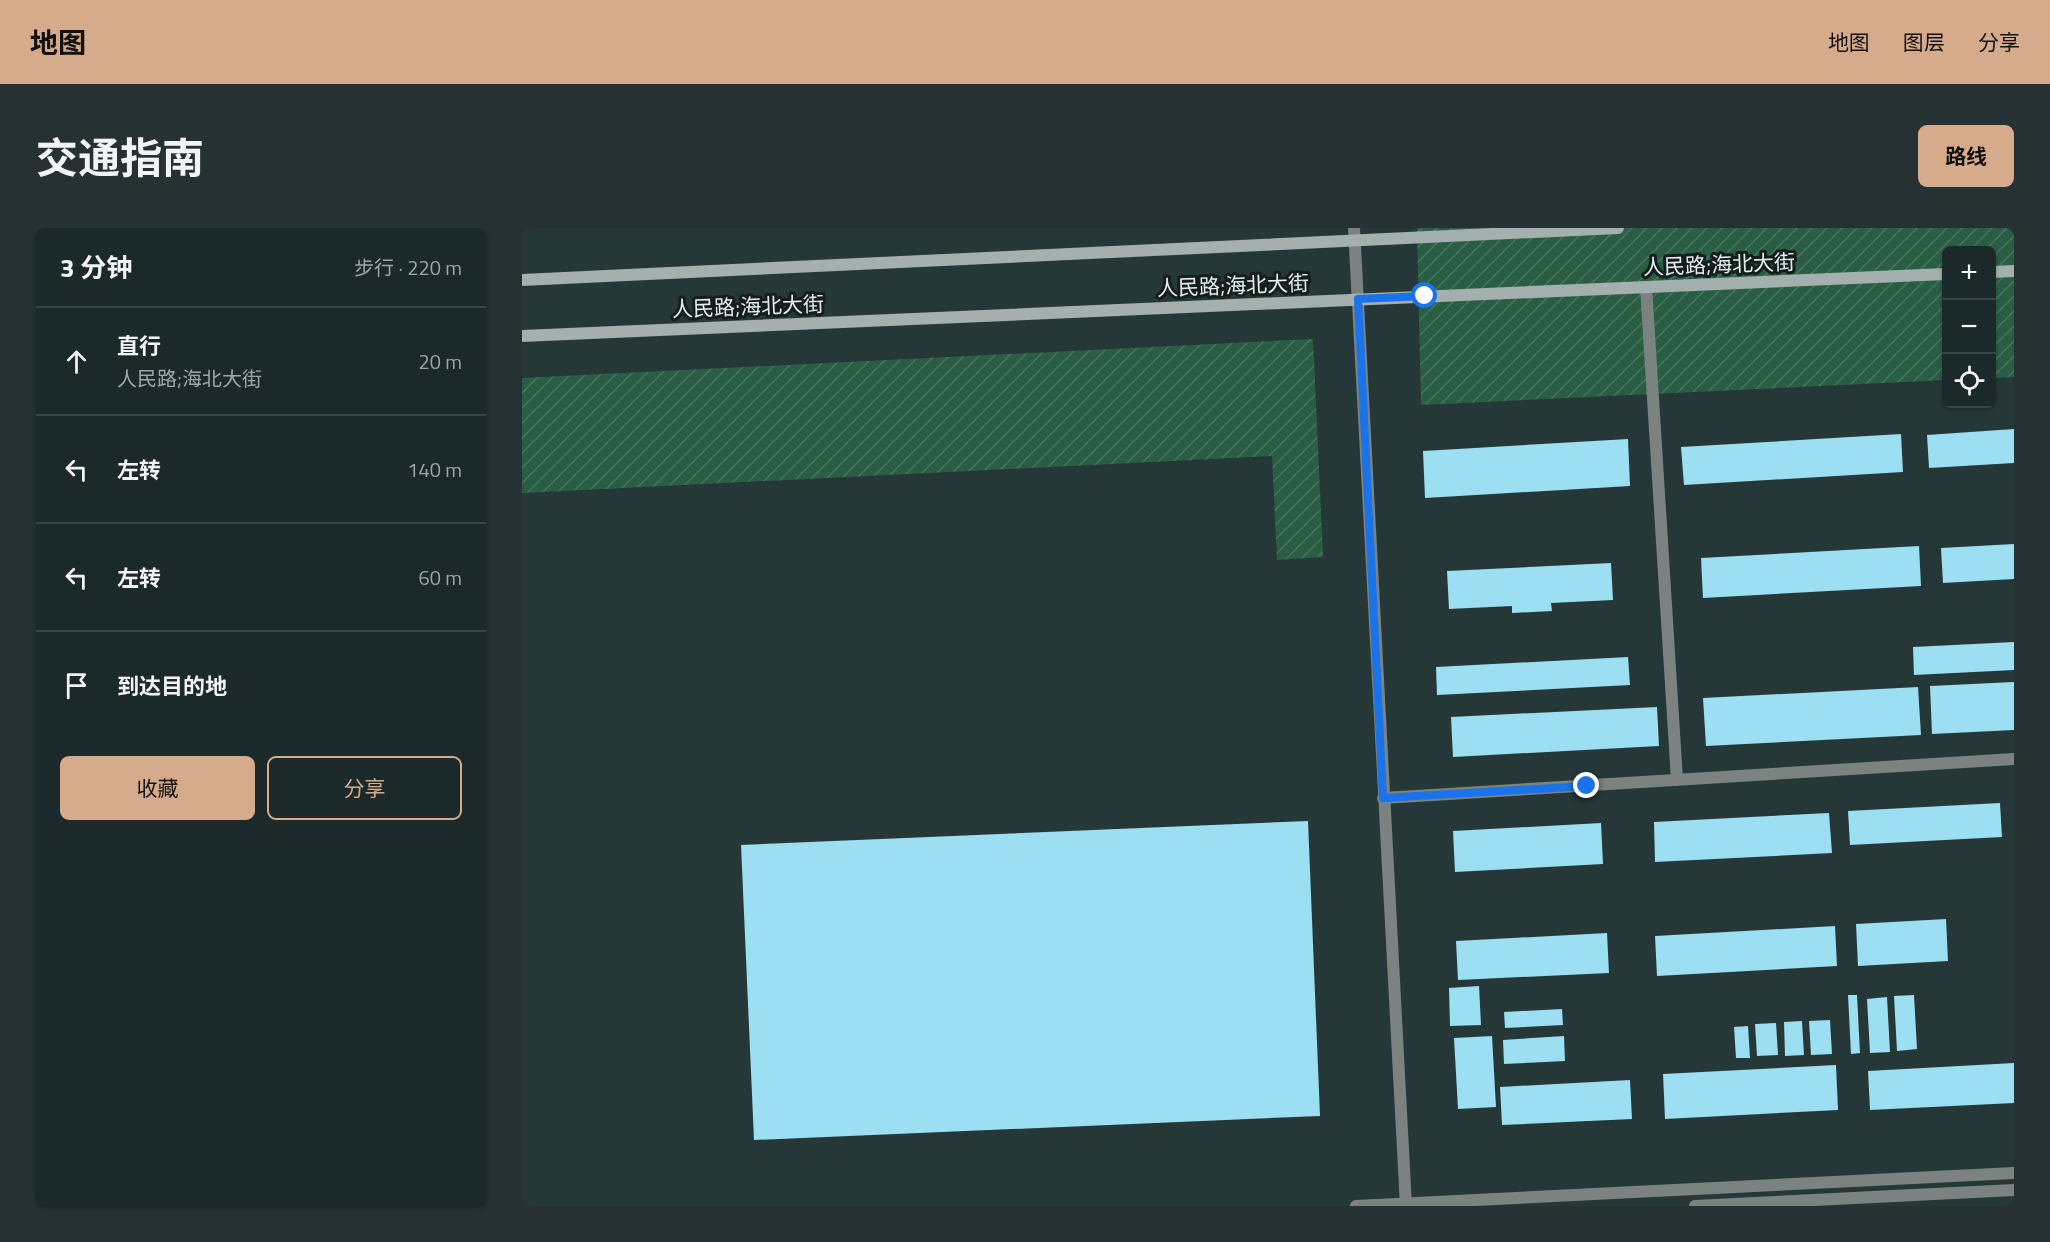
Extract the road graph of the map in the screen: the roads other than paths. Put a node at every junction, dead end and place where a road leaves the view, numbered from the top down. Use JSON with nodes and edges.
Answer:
{"nodes":[{"id":1,"x":1618,"y":228,"type":"edge"},
{"id":2,"x":1354,"y":234,"type":"edge"},
{"id":3,"x":2014,"y":271,"type":"edge"},
{"id":4,"x":1996,"y":272,"type":"edge"},
{"id":5,"x":1942,"y":274,"type":"edge"},
{"id":6,"x":522,"y":280,"type":"edge"},
{"id":7,"x":1647,"y":287,"type":"junction"},
{"id":8,"x":1358,"y":299,"type":"junction"},
{"id":9,"x":522,"y":336,"type":"edge"},
{"id":10,"x":2014,"y":759,"type":"edge"},
{"id":11,"x":1677,"y":780,"type":"junction"},
{"id":12,"x":1383,"y":798,"type":"junction"},
{"id":13,"x":2014,"y":1173,"type":"edge"},
{"id":14,"x":2014,"y":1190,"type":"edge"},
{"id":15,"x":1406,"y":1205,"type":"edge"},
{"id":16,"x":1356,"y":1206,"type":"edge"},
{"id":17,"x":1695,"y":1206,"type":"edge"}],
"edges":[{"from":1,"to":2,"type":"main road","name":"人民路;海北大街"},
{"from":2,"to":6,"type":"main road","name":"人民路;海北大街"},
{"from":2,"to":8,"type":"street"},
{"from":3,"to":4,"type":"main road"},
{"from":5,"to":7,"type":"main road","name":"人民路;海北大街"},
{"from":7,"to":8,"type":"main road","name":"人民路;海北大街"},
{"from":7,"to":11,"type":"street"},
{"from":8,"to":9,"type":"main road","name":"人民路;海北大街"},
{"from":8,"to":12,"type":"street"},
{"from":10,"to":11,"type":"street"},
{"from":11,"to":12,"type":"street"},
{"from":12,"to":15,"type":"street"},
{"from":13,"to":15,"type":"street"},
{"from":14,"to":17,"type":"street"},
{"from":15,"to":16,"type":"street"}]}
